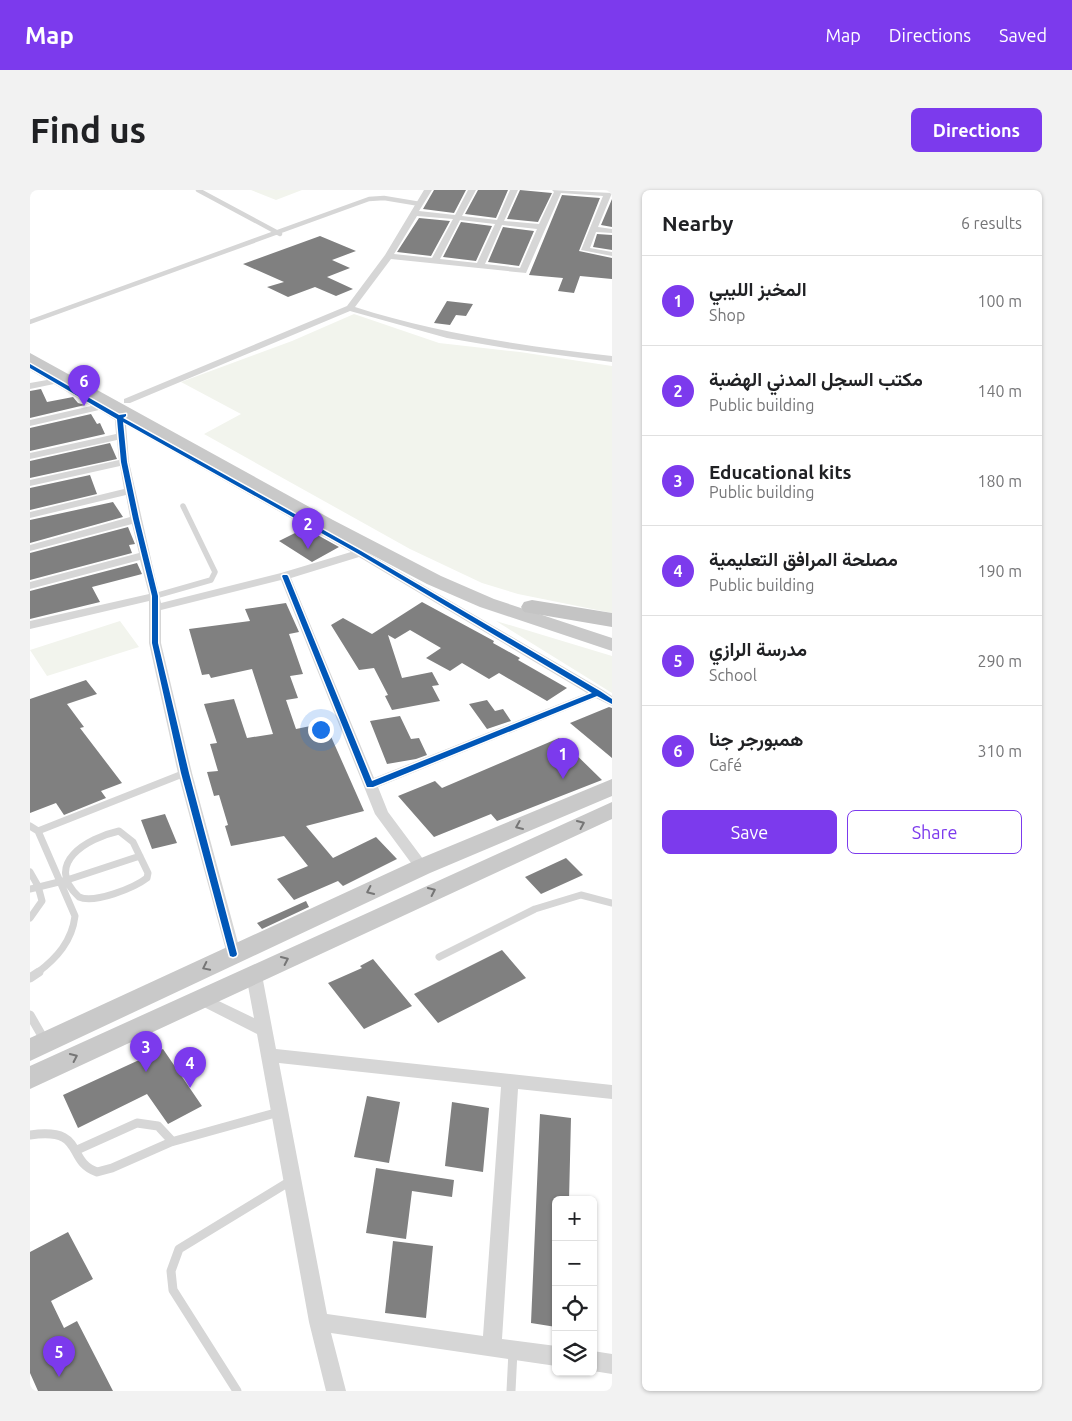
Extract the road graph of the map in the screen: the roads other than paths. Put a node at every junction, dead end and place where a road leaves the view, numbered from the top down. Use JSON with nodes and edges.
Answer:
{"nodes":[{"id":1,"x":198,"y":190,"type":"edge"},
{"id":2,"x":428,"y":190,"type":"edge"},
{"id":3,"x":472,"y":190,"type":"edge"},
{"id":4,"x":514,"y":190,"type":"edge"},
{"id":5,"x":557,"y":190,"type":"edge"},
{"id":6,"x":610,"y":192,"type":"edge"},
{"id":7,"x":420,"y":204,"type":"junction"},
{"id":8,"x":415,"y":213,"type":"junction"},
{"id":9,"x":457,"y":218,"type":"junction"},
{"id":10,"x":499,"y":222,"type":"junction"},
{"id":11,"x":542,"y":227,"type":"junction"},
{"id":12,"x":594,"y":229,"type":"junction"},
{"id":13,"x":612,"y":231,"type":"edge"},
{"id":14,"x":280,"y":234,"type":"junction"},
{"id":15,"x":612,"y":254,"type":"edge"},
{"id":16,"x":389,"y":256,"type":"junction"},
{"id":17,"x":435,"y":261,"type":"junction"},
{"id":18,"x":480,"y":267,"type":"junction"},
{"id":19,"x":350,"y":308,"type":"junction"},
{"id":20,"x":30,"y":322,"type":"edge"},
{"id":21,"x":30,"y":347,"type":"edge"},
{"id":22,"x":30,"y":358,"type":"edge"},
{"id":23,"x":612,"y":359,"type":"edge"},
{"id":24,"x":30,"y":366,"type":"edge"},
{"id":25,"x":55,"y":381,"type":"junction"},
{"id":26,"x":30,"y":386,"type":"edge"},
{"id":27,"x":100,"y":407,"type":"junction"},
{"id":28,"x":125,"y":410,"type":"junction"},
{"id":29,"x":30,"y":423,"type":"edge"},
{"id":30,"x":120,"y":436,"type":"junction"},
{"id":31,"x":30,"y":456,"type":"edge"},
{"id":32,"x":124,"y":462,"type":"junction"},
{"id":33,"x":30,"y":483,"type":"edge"},
{"id":34,"x":131,"y":491,"type":"junction"},
{"id":35,"x":183,"y":506,"type":"dead end"},
{"id":36,"x":30,"y":515,"type":"edge"},
{"id":37,"x":136,"y":520,"type":"junction"},
{"id":38,"x":332,"y":521,"type":"junction"},
{"id":39,"x":30,"y":548,"type":"edge"},
{"id":40,"x":358,"y":552,"type":"junction"},
{"id":41,"x":381,"y":553,"type":"junction"},
{"id":42,"x":145,"y":555,"type":"junction"},
{"id":43,"x":285,"y":576,"type":"junction"},
{"id":44,"x":30,"y":586,"type":"edge"},
{"id":45,"x":154,"y":602,"type":"junction"},
{"id":46,"x":532,"y":607,"type":"junction"},
{"id":47,"x":612,"y":620,"type":"edge"},
{"id":48,"x":30,"y":625,"type":"edge"},
{"id":49,"x":612,"y":631,"type":"edge"},
{"id":50,"x":612,"y":645,"type":"edge"},
{"id":51,"x":598,"y":693,"type":"junction"},
{"id":52,"x":612,"y":702,"type":"edge"},
{"id":53,"x":185,"y":773,"type":"junction"},
{"id":54,"x":370,"y":785,"type":"junction"},
{"id":55,"x":612,"y":787,"type":"edge"},
{"id":56,"x":612,"y":810,"type":"edge"},
{"id":57,"x":30,"y":826,"type":"edge"},
{"id":58,"x":38,"y":831,"type":"junction"},
{"id":59,"x":140,"y":856,"type":"junction"},
{"id":60,"x":422,"y":867,"type":"junction"},
{"id":61,"x":30,"y":872,"type":"edge"},
{"id":62,"x":63,"y":881,"type":"junction"},
{"id":63,"x":34,"y":887,"type":"edge"},
{"id":64,"x":612,"y":903,"type":"edge"},
{"id":65,"x":30,"y":918,"type":"edge"},
{"id":66,"x":233,"y":954,"type":"junction"},
{"id":67,"x":438,"y":958,"type":"dead end"},
{"id":68,"x":254,"y":975,"type":"junction"},
{"id":69,"x":30,"y":978,"type":"edge"},
{"id":70,"x":202,"y":999,"type":"junction"},
{"id":71,"x":30,"y":1015,"type":"edge"},
{"id":72,"x":265,"y":1031,"type":"junction"},
{"id":73,"x":38,"y":1047,"type":"edge"},
{"id":74,"x":269,"y":1055,"type":"junction"},
{"id":75,"x":30,"y":1078,"type":"edge"},
{"id":76,"x":510,"y":1080,"type":"junction"},
{"id":77,"x":612,"y":1092,"type":"edge"},
{"id":78,"x":280,"y":1112,"type":"junction"},
{"id":79,"x":30,"y":1135,"type":"edge"},
{"id":80,"x":172,"y":1141,"type":"junction"},
{"id":81,"x":77,"y":1150,"type":"junction"},
{"id":82,"x":293,"y":1180,"type":"junction"},
{"id":83,"x":319,"y":1322,"type":"junction"},
{"id":84,"x":492,"y":1346,"type":"junction"},
{"id":85,"x":513,"y":1349,"type":"junction"},
{"id":86,"x":552,"y":1355,"type":"edge"},
{"id":87,"x":597,"y":1362,"type":"edge"},
{"id":88,"x":612,"y":1364,"type":"edge"},
{"id":89,"x":331,"y":1389,"type":"edge"},
{"id":90,"x":237,"y":1391,"type":"edge"},
{"id":91,"x":511,"y":1391,"type":"edge"}],
"edges":[{"from":1,"to":14,"type":"lane"},
{"from":2,"to":7,"type":"street"},
{"from":3,"to":9,"type":"street"},
{"from":4,"to":10,"type":"street"},
{"from":5,"to":6,"type":"street"},
{"from":5,"to":11,"type":"street"},
{"from":6,"to":12,"type":"street"},
{"from":7,"to":8,"type":"street"},
{"from":7,"to":14,"type":"lane"},
{"from":8,"to":9,"type":"street"},
{"from":8,"to":16,"type":"street"},
{"from":9,"to":10,"type":"street"},
{"from":9,"to":17,"type":"street"},
{"from":10,"to":11,"type":"street"},
{"from":10,"to":18,"type":"street"},
{"from":11,"to":18,"type":"street"},
{"from":12,"to":13,"type":"street"},
{"from":12,"to":15,"type":"street"},
{"from":14,"to":20,"type":"lane"},
{"from":16,"to":17,"type":"street"},
{"from":16,"to":19,"type":"street"},
{"from":17,"to":18,"type":"street"},
{"from":19,"to":23,"type":"street"},
{"from":19,"to":28,"type":"street"},
{"from":21,"to":28,"type":"main road"},
{"from":22,"to":28,"type":"main road"},
{"from":24,"to":25,"type":"street"},
{"from":25,"to":26,"type":"street"},
{"from":25,"to":27,"type":"street"},
{"from":27,"to":28,"type":"street"},
{"from":27,"to":29,"type":"street"},
{"from":28,"to":30,"type":"street"},
{"from":28,"to":38,"type":"main road"},
{"from":28,"to":40,"type":"street"},
{"from":30,"to":31,"type":"street"},
{"from":30,"to":32,"type":"street"},
{"from":32,"to":33,"type":"street"},
{"from":32,"to":34,"type":"street"},
{"from":34,"to":36,"type":"street"},
{"from":34,"to":37,"type":"street"},
{"from":35,"to":45,"type":"lane"},
{"from":37,"to":39,"type":"street"},
{"from":37,"to":42,"type":"street"},
{"from":38,"to":41,"type":"main road"},
{"from":38,"to":46,"type":"main road"},
{"from":40,"to":41,"type":"street"},
{"from":40,"to":43,"type":"street"},
{"from":40,"to":51,"type":"street"},
{"from":41,"to":50,"type":"main road"},
{"from":42,"to":44,"type":"street"},
{"from":42,"to":45,"type":"street"},
{"from":43,"to":45,"type":"street"},
{"from":43,"to":54,"type":"street"},
{"from":45,"to":48,"type":"street"},
{"from":45,"to":53,"type":"street"},
{"from":46,"to":47,"type":"highway"},
{"from":46,"to":49,"type":"main road"},
{"from":51,"to":52,"type":"street"},
{"from":51,"to":54,"type":"street"},
{"from":53,"to":58,"type":"lane"},
{"from":53,"to":66,"type":"street"},
{"from":54,"to":60,"type":"street"},
{"from":55,"to":60,"type":"main road","one_way":true},
{"from":68,"to":56,"type":"main road","one_way":true},
{"from":57,"to":58,"type":"lane"},
{"from":58,"to":62,"type":"lane"},
{"from":59,"to":62,"type":"lane"},
{"from":59,"to":62,"type":"lane"},
{"from":59,"to":62,"type":"lane"},
{"from":60,"to":66,"type":"main road","one_way":true},
{"from":61,"to":63,"type":"lane"},
{"from":62,"to":63,"type":"lane"},
{"from":62,"to":69,"type":"lane"},
{"from":63,"to":65,"type":"lane"},
{"from":64,"to":67,"type":"lane"},
{"from":66,"to":73,"type":"main road","one_way":true},
{"from":68,"to":70,"type":"main road"},
{"from":68,"to":72,"type":"street"},
{"from":70,"to":72,"type":"street"},
{"from":75,"to":70,"type":"main road","one_way":true},
{"from":71,"to":73,"type":"lane"},
{"from":72,"to":74,"type":"street"},
{"from":74,"to":76,"type":"street"},
{"from":74,"to":78,"type":"street"},
{"from":76,"to":77,"type":"street"},
{"from":76,"to":84,"type":"street"},
{"from":78,"to":80,"type":"lane"},
{"from":78,"to":82,"type":"street"},
{"from":79,"to":81,"type":"lane"},
{"from":80,"to":81,"type":"lane"},
{"from":80,"to":81,"type":"lane"},
{"from":82,"to":83,"type":"street"},
{"from":82,"to":90,"type":"lane"},
{"from":83,"to":84,"type":"street"},
{"from":83,"to":89,"type":"street"},
{"from":84,"to":85,"type":"street"},
{"from":85,"to":86,"type":"street"},
{"from":85,"to":91,"type":"lane"},
{"from":87,"to":88,"type":"street"}]}
